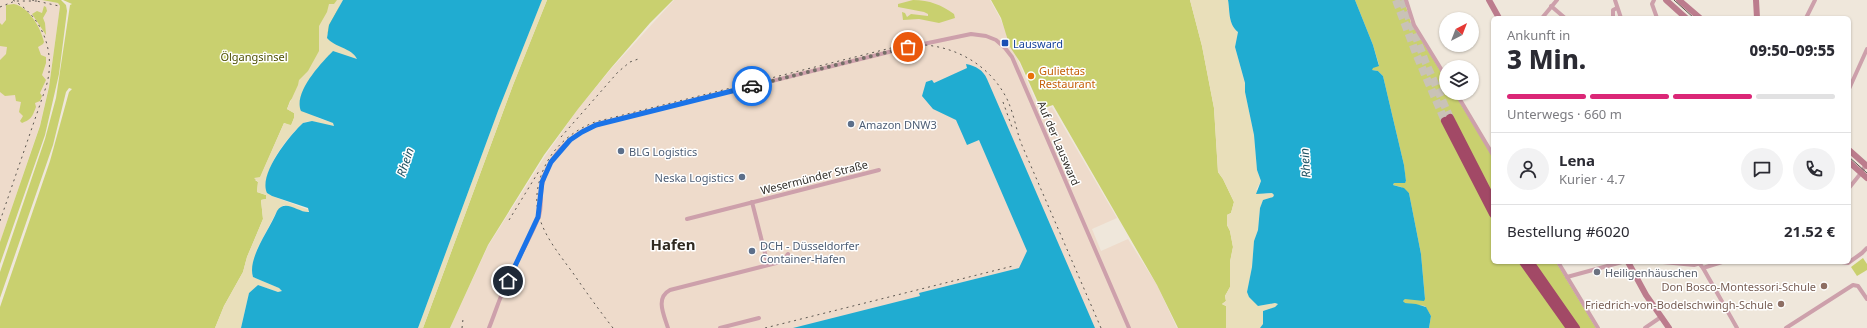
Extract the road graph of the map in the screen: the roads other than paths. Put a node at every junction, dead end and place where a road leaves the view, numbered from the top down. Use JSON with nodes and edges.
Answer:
{"nodes":[{"id":1,"x":1406,"y":0,"type":"edge"},
{"id":2,"x":1489,"y":0,"type":"edge"},
{"id":3,"x":1557,"y":0,"type":"edge"},
{"id":4,"x":1615,"y":0,"type":"edge"},
{"id":5,"x":1654,"y":0,"type":"edge"},
{"id":6,"x":1666,"y":0,"type":"edge"},
{"id":7,"x":1679,"y":0,"type":"edge"},
{"id":8,"x":1756,"y":0,"type":"edge"},
{"id":9,"x":1815,"y":0,"type":"edge"},
{"id":10,"x":1551,"y":6,"type":"junction"},
{"id":11,"x":1618,"y":8,"type":"junction"},
{"id":12,"x":1498,"y":16,"type":"edge"},
{"id":13,"x":1544,"y":16,"type":"edge"},
{"id":14,"x":1563,"y":16,"type":"edge"},
{"id":15,"x":1613,"y":16,"type":"edge"},
{"id":16,"x":1620,"y":16,"type":"edge"},
{"id":17,"x":1656,"y":16,"type":"edge"},
{"id":18,"x":1684,"y":16,"type":"edge"},
{"id":19,"x":1698,"y":16,"type":"edge"},
{"id":20,"x":1757,"y":16,"type":"edge"},
{"id":21,"x":1807,"y":16,"type":"edge"},
{"id":22,"x":1867,"y":48,"type":"edge"},
{"id":23,"x":1439,"y":66,"type":"edge"},
{"id":24,"x":1851,"y":84,"type":"edge"},
{"id":25,"x":1460,"y":100,"type":"edge"},
{"id":26,"x":1491,"y":152,"type":"edge"},
{"id":27,"x":1851,"y":152,"type":"edge"},
{"id":28,"x":1851,"y":164,"type":"edge"},
{"id":29,"x":1867,"y":164,"type":"edge"},
{"id":30,"x":879,"y":170,"type":"dead end"},
{"id":31,"x":1861,"y":173,"type":"junction"},
{"id":32,"x":1867,"y":178,"type":"edge"},
{"id":33,"x":1851,"y":186,"type":"edge"},
{"id":34,"x":1491,"y":198,"type":"edge"},
{"id":35,"x":752,"y":202,"type":"junction"},
{"id":36,"x":1491,"y":210,"type":"edge"},
{"id":37,"x":687,"y":219,"type":"dead end"},
{"id":38,"x":1866,"y":251,"type":"edge"},
{"id":39,"x":788,"y":254,"type":"dead end"},
{"id":40,"x":796,"y":258,"type":"dead end"},
{"id":41,"x":1851,"y":259,"type":"edge"},
{"id":42,"x":783,"y":261,"type":"junction"},
{"id":43,"x":1524,"y":264,"type":"edge"},
{"id":44,"x":1531,"y":264,"type":"edge"},
{"id":45,"x":1559,"y":264,"type":"edge"},
{"id":46,"x":1615,"y":264,"type":"edge"},
{"id":47,"x":1629,"y":264,"type":"edge"},
{"id":48,"x":1701,"y":264,"type":"edge"},
{"id":49,"x":1716,"y":264,"type":"edge"},
{"id":50,"x":768,"y":265,"type":"junction"},
{"id":51,"x":1703,"y":268,"type":"junction"},
{"id":52,"x":1567,"y":277,"type":"junction"},
{"id":53,"x":1867,"y":299,"type":"edge"},
{"id":54,"x":1660,"y":317,"type":"junction"},
{"id":55,"x":759,"y":318,"type":"dead end"},
{"id":56,"x":489,"y":328,"type":"edge"},
{"id":57,"x":668,"y":328,"type":"edge"},
{"id":58,"x":720,"y":328,"type":"edge"},
{"id":59,"x":1129,"y":328,"type":"edge"},
{"id":60,"x":1570,"y":328,"type":"edge"},
{"id":61,"x":1576,"y":328,"type":"edge"},
{"id":62,"x":1598,"y":328,"type":"edge"},
{"id":63,"x":1644,"y":328,"type":"edge"},
{"id":64,"x":1669,"y":328,"type":"edge"},
{"id":65,"x":1737,"y":328,"type":"edge"},
{"id":66,"x":1786,"y":328,"type":"edge"}],
"edges":[{"from":1,"to":23,"type":"street"},
{"from":2,"to":12,"type":"street"},
{"from":3,"to":10,"type":"street"},
{"from":4,"to":11,"type":"street"},
{"from":5,"to":17,"type":"street"},
{"from":6,"to":18,"type":"street"},
{"from":7,"to":19,"type":"street"},
{"from":8,"to":20,"type":"street"},
{"from":9,"to":21,"type":"street"},
{"from":10,"to":13,"type":"street"},
{"from":10,"to":14,"type":"street"},
{"from":11,"to":15,"type":"street"},
{"from":11,"to":16,"type":"street"},
{"from":22,"to":24,"type":"street"},
{"from":25,"to":26,"type":"street"},
{"from":27,"to":29,"type":"street"},
{"from":28,"to":31,"type":"street"},
{"from":29,"to":31,"type":"street"},
{"from":30,"to":35,"type":"street","name":"Wesermünder Straße"},
{"from":31,"to":32,"type":"street"},
{"from":31,"to":33,"type":"street"},
{"from":34,"to":36,"type":"highway"},
{"from":35,"to":37,"type":"street","name":"Wesermünder Straße"},
{"from":35,"to":50,"type":"street","name":"Wesermünder Straße"},
{"from":38,"to":41,"type":"street"},
{"from":39,"to":42,"type":"street"},
{"from":40,"to":42,"type":"street"},
{"from":42,"to":50,"type":"street"},
{"from":43,"to":60,"type":"highway"},
{"from":44,"to":61,"type":"highway"},
{"from":45,"to":52,"type":"street"},
{"from":46,"to":52,"type":"street"},
{"from":47,"to":54,"type":"street"},
{"from":48,"to":51,"type":"street"},
{"from":49,"to":51,"type":"street"},
{"from":50,"to":57,"type":"street"},
{"from":51,"to":65,"type":"street"},
{"from":52,"to":62,"type":"street"},
{"from":53,"to":66,"type":"street"},
{"from":54,"to":63,"type":"street"},
{"from":54,"to":64,"type":"street"},
{"from":55,"to":58,"type":"street"},
{"from":56,"to":59,"type":"street","name":"Auf der Lausward"}]}
